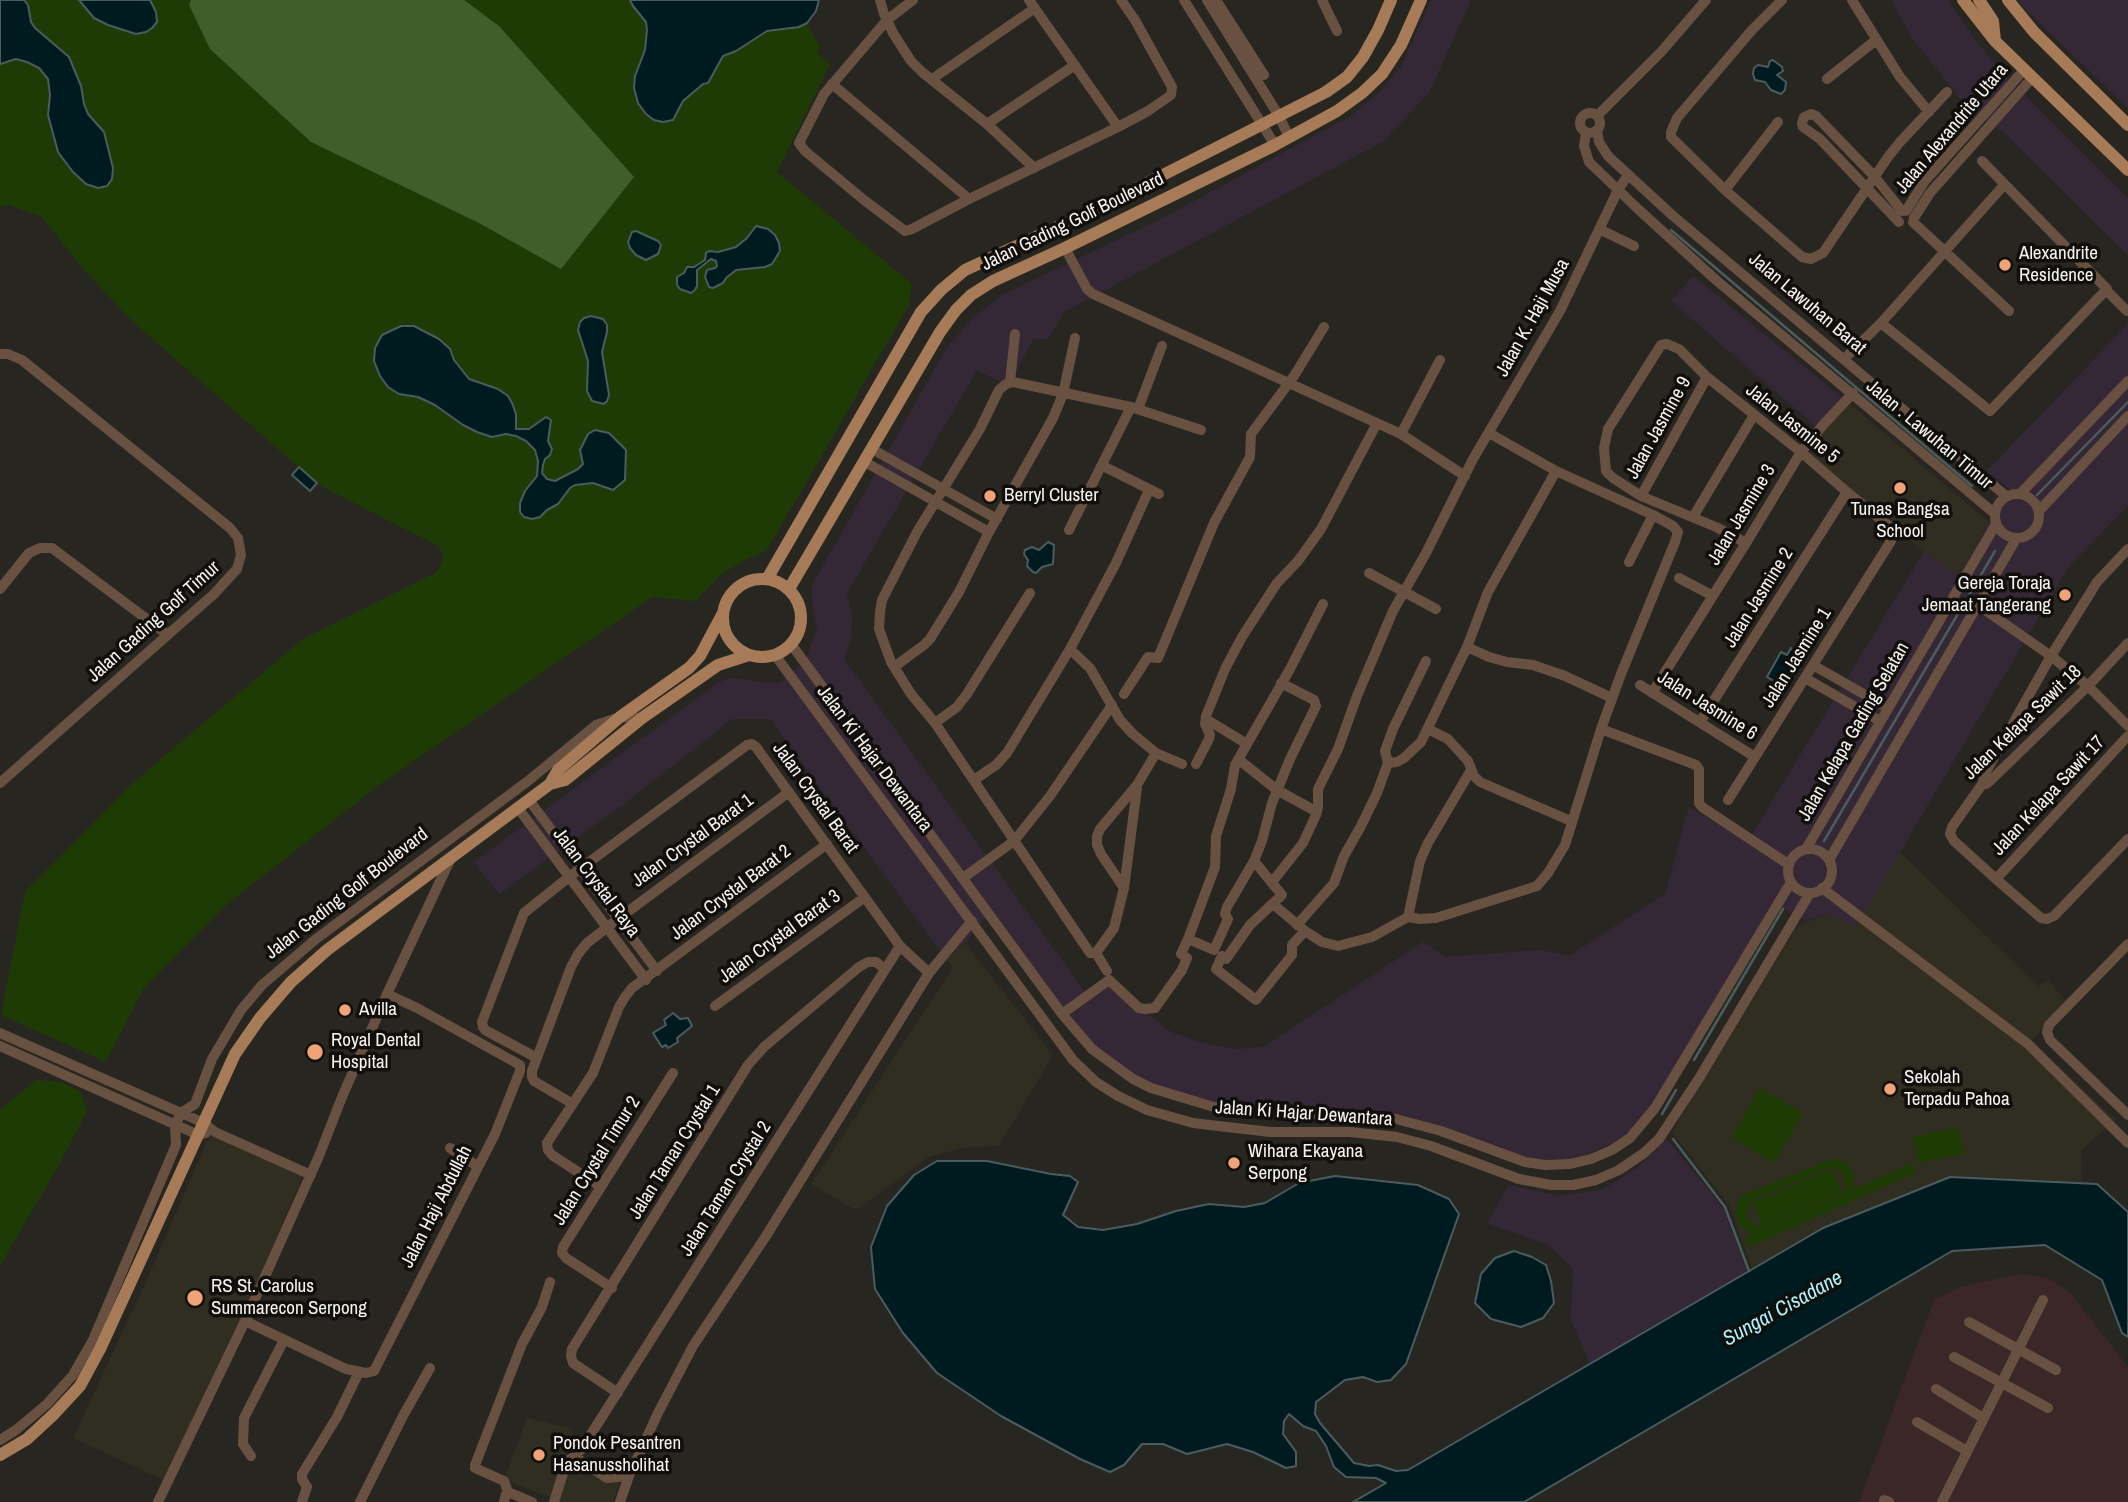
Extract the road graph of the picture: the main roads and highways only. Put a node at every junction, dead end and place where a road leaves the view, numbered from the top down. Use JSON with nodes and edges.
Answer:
{"nodes":[{"id":1,"x":1391,"y":0,"type":"edge"},
{"id":2,"x":1421,"y":0,"type":"edge"},
{"id":3,"x":1963,"y":0,"type":"edge"},
{"id":4,"x":1979,"y":0,"type":"edge"},
{"id":5,"x":1998,"y":0,"type":"edge"},
{"id":6,"x":2012,"y":6,"type":"edge"},
{"id":7,"x":1995,"y":41,"type":"junction"},
{"id":8,"x":2128,"y":125,"type":"edge"},
{"id":9,"x":2128,"y":170,"type":"edge"},
{"id":10,"x":767,"y":579,"type":"junction"},
{"id":11,"x":789,"y":589,"type":"junction"},
{"id":12,"x":723,"y":613,"type":"junction"},
{"id":13,"x":749,"y":655,"type":"junction"},
{"id":14,"x":550,"y":784,"type":"junction"},
{"id":15,"x":0,"y":1455,"type":"edge"}],
"edges":[{"from":1,"to":10,"type":"main road","name":"Jalan Gading Golf Boulevard"},
{"from":2,"to":11,"type":"main road","name":"Jalan Gading Golf Boulevard"},
{"from":3,"to":7,"type":"main road"},
{"from":4,"to":7,"type":"main road"},
{"from":5,"to":6,"type":"main road"},
{"from":6,"to":8,"type":"main road"},
{"from":7,"to":9,"type":"main road"},
{"from":10,"to":11,"type":"main road"},
{"from":10,"to":12,"type":"main road"},
{"from":11,"to":13,"type":"main road"},
{"from":12,"to":13,"type":"main road"},
{"from":12,"to":14,"type":"main road","name":"Jalan Gading Golf Boulevard"},
{"from":13,"to":14,"type":"main road","name":"Jalan Gading Golf Boulevard"},
{"from":14,"to":15,"type":"main road","name":"Jalan Gading Golf Boulevard"}]}
